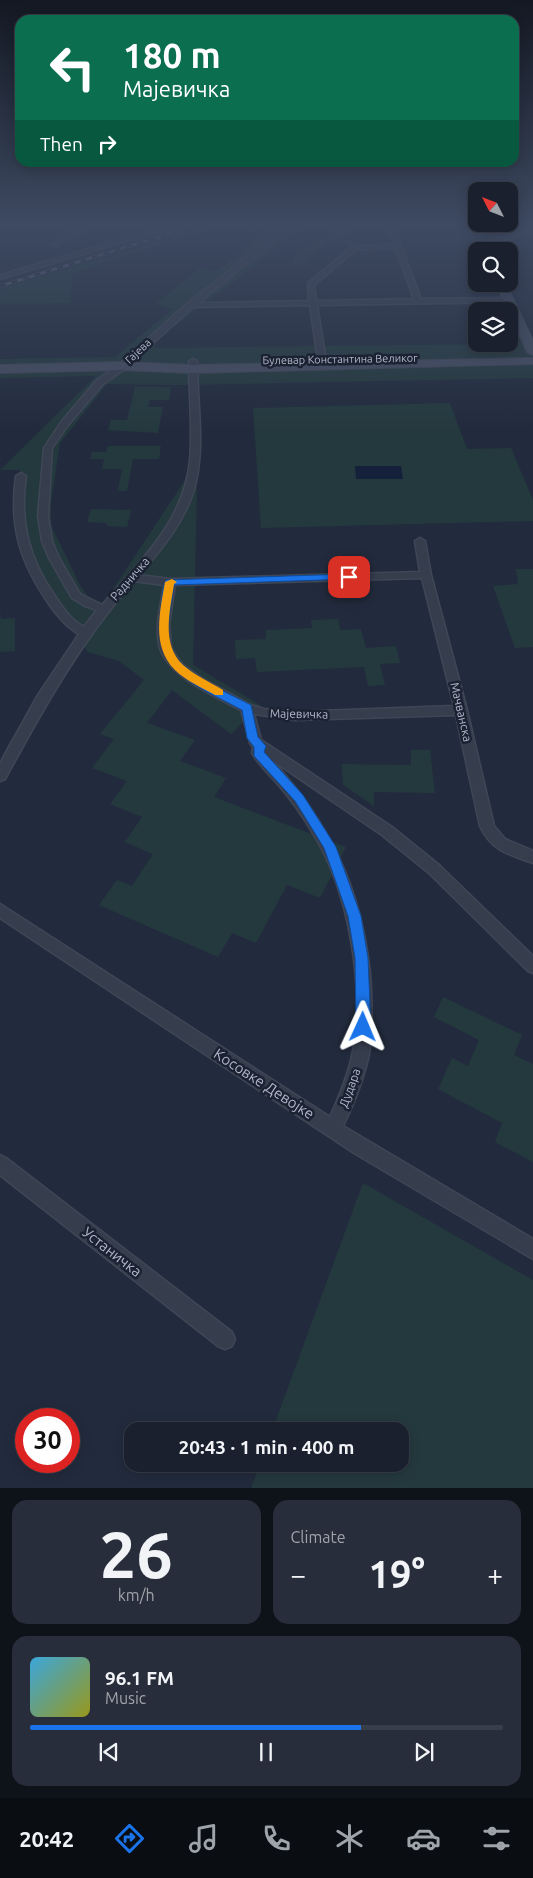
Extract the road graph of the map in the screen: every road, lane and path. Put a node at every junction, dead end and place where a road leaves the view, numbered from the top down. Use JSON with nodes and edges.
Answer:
{"nodes":[{"id":1,"x":207,"y":292,"type":"edge"},
{"id":2,"x":311,"y":292,"type":"edge"},
{"id":3,"x":414,"y":292,"type":"edge"},
{"id":4,"x":506,"y":292,"type":"edge"},
{"id":5,"x":510,"y":300,"type":"junction"},
{"id":6,"x":418,"y":302,"type":"junction"},
{"id":7,"x":312,"y":304,"type":"junction"},
{"id":8,"x":191,"y":305,"type":"junction"},
{"id":9,"x":533,"y":353,"type":"edge"},
{"id":10,"x":533,"y":361,"type":"edge"},
{"id":11,"x":323,"y":363,"type":"junction"},
{"id":12,"x":193,"y":365,"type":"junction"},
{"id":13,"x":122,"y":366,"type":"junction"},
{"id":14,"x":0,"y":369,"type":"edge"},
{"id":15,"x":21,"y":476,"type":"dead end"},
{"id":16,"x":420,"y":541,"type":"dead end"},
{"id":17,"x":426,"y":575,"type":"junction"},
{"id":18,"x":133,"y":578,"type":"junction"},
{"id":19,"x":170,"y":582,"type":"junction"},
{"id":20,"x":104,"y":609,"type":"junction"},
{"id":21,"x":85,"y":632,"type":"junction"},
{"id":22,"x":247,"y":708,"type":"junction"},
{"id":23,"x":461,"y":710,"type":"junction"},
{"id":24,"x":260,"y":746,"type":"junction"},
{"id":25,"x":0,"y":776,"type":"edge"},
{"id":26,"x":533,"y":857,"type":"edge"},
{"id":27,"x":0,"y":910,"type":"edge"},
{"id":28,"x":533,"y":966,"type":"edge"},
{"id":29,"x":333,"y":1129,"type":"junction"},
{"id":30,"x":0,"y":1164,"type":"edge"},
{"id":31,"x":533,"y":1250,"type":"edge"},
{"id":32,"x":225,"y":1339,"type":"dead end"}],
"edges":[{"from":1,"to":8,"type":"street","name":"Гајева"},
{"from":2,"to":7,"type":"street"},
{"from":3,"to":6,"type":"street"},
{"from":4,"to":5,"type":"main road"},
{"from":5,"to":6,"type":"street"},
{"from":5,"to":9,"type":"main road"},
{"from":6,"to":7,"type":"street"},
{"from":7,"to":8,"type":"street"},
{"from":7,"to":11,"type":"street"},
{"from":8,"to":13,"type":"street","name":"Гајева"},
{"from":9,"to":11,"type":"main road","name":"Булевар Константина Великог"},
{"from":10,"to":11,"type":"main road","name":"Булевар Константина Великог"},
{"from":11,"to":12,"type":"main road","name":"Булевар Константина Великог"},
{"from":12,"to":13,"type":"main road","name":"Булевар Константина Великог"},
{"from":12,"to":18,"type":"street","name":"Радничка"},
{"from":13,"to":14,"type":"main road","name":"Булевар Константина Великог"},
{"from":13,"to":20,"type":"street","name":"Гајева"},
{"from":15,"to":21,"type":"street"},
{"from":16,"to":17,"type":"street","name":"Мачванска"},
{"from":17,"to":19,"type":"street"},
{"from":17,"to":23,"type":"street","name":"Мачванска"},
{"from":18,"to":19,"type":"street"},
{"from":18,"to":20,"type":"street","name":"Радничка"},
{"from":19,"to":22,"type":"street","name":"Мајевичка"},
{"from":20,"to":21,"type":"street","name":"Радничка"},
{"from":21,"to":25,"type":"street","name":"Радничка"},
{"from":22,"to":23,"type":"street","name":"Мајевичка"},
{"from":22,"to":24,"type":"street","name":"Дудара"},
{"from":23,"to":26,"type":"street","name":"Мачванска"},
{"from":24,"to":28,"type":"street"},
{"from":24,"to":29,"type":"street","name":"Дудара"},
{"from":27,"to":29,"type":"street","name":"Косовке Девојке"},
{"from":29,"to":31,"type":"street","name":"Косовке Девојке"},
{"from":30,"to":32,"type":"street","name":"Устаничка"}]}
